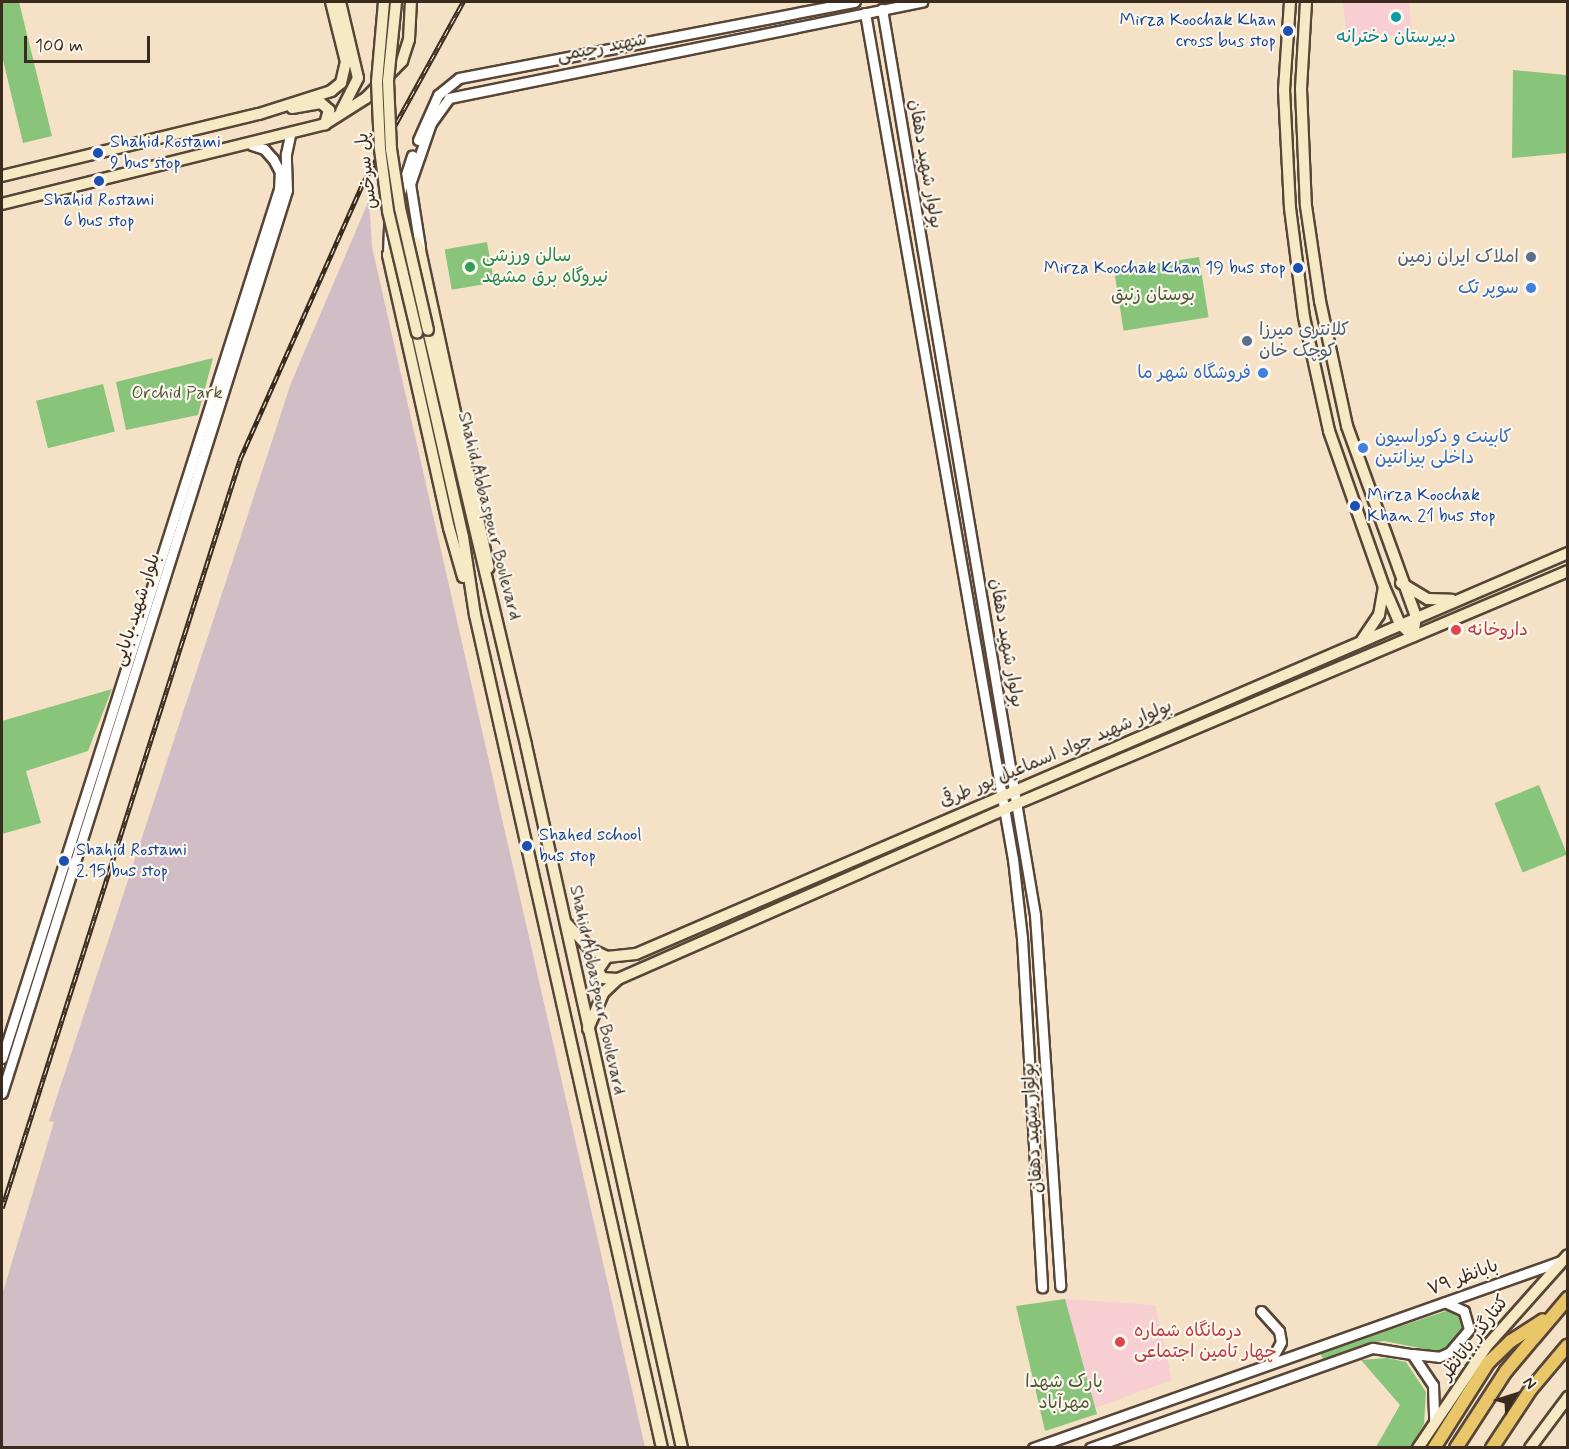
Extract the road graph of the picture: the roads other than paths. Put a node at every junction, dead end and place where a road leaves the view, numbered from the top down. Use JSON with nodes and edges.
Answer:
{"nodes":[{"id":1,"x":331,"y":2,"type":"edge"},
{"id":2,"x":340,"y":2,"type":"edge"},
{"id":3,"x":384,"y":2,"type":"edge"},
{"id":4,"x":396,"y":2,"type":"edge"},
{"id":5,"x":411,"y":2,"type":"edge"},
{"id":6,"x":855,"y":2,"type":"edge"},
{"id":7,"x":922,"y":2,"type":"edge"},
{"id":8,"x":1290,"y":2,"type":"edge"},
{"id":9,"x":1306,"y":2,"type":"edge"},
{"id":10,"x":882,"y":9,"type":"junction"},
{"id":11,"x":865,"y":13,"type":"junction"},
{"id":12,"x":545,"y":61,"type":"junction"},
{"id":13,"x":548,"y":76,"type":"junction"},
{"id":14,"x":259,"y":114,"type":"junction"},
{"id":15,"x":338,"y":116,"type":"junction"},
{"id":16,"x":325,"y":124,"type":"junction"},
{"id":17,"x":290,"y":135,"type":"junction"},
{"id":18,"x":252,"y":145,"type":"junction"},
{"id":19,"x":2,"y":176,"type":"edge"},
{"id":20,"x":2,"y":204,"type":"edge"},
{"id":21,"x":420,"y":250,"type":"junction"},
{"id":22,"x":388,"y":255,"type":"junction"},
{"id":23,"x":428,"y":330,"type":"joint"},
{"id":24,"x":417,"y":333,"type":"joint"},
{"id":25,"x":1382,"y":529,"type":"junction"},
{"id":26,"x":1366,"y":535,"type":"junction"},
{"id":27,"x":1568,"y":553,"type":"edge"},
{"id":28,"x":1568,"y":572,"type":"edge"},
{"id":29,"x":1401,"y":583,"type":"junction"},
{"id":30,"x":1384,"y":587,"type":"junction"},
{"id":31,"x":1455,"y":600,"type":"junction"},
{"id":32,"x":494,"y":607,"type":"junction"},
{"id":33,"x":475,"y":615,"type":"junction"},
{"id":34,"x":1416,"y":617,"type":"junction"},
{"id":35,"x":1400,"y":624,"type":"junction"},
{"id":36,"x":1413,"y":636,"type":"junction"},
{"id":37,"x":1362,"y":640,"type":"junction"},
{"id":38,"x":1014,"y":790,"type":"junction"},
{"id":39,"x":999,"y":796,"type":"junction"},
{"id":40,"x":1016,"y":804,"type":"junction"},
{"id":41,"x":1003,"y":810,"type":"junction"},
{"id":42,"x":566,"y":922,"type":"junction"},
{"id":43,"x":607,"y":957,"type":"junction"},
{"id":44,"x":618,"y":979,"type":"junction"},
{"id":45,"x":588,"y":1030,"type":"junction"},
{"id":46,"x":2,"y":1058,"type":"edge"},
{"id":47,"x":2,"y":1093,"type":"edge"},
{"id":48,"x":1564,"y":1258,"type":"edge"},
{"id":49,"x":1060,"y":1286,"type":"dead end"},
{"id":50,"x":1042,"y":1287,"type":"dead end"},
{"id":51,"x":1568,"y":1299,"type":"edge"},
{"id":52,"x":1445,"y":1302,"type":"junction"},
{"id":53,"x":1261,"y":1311,"type":"dead end"},
{"id":54,"x":1552,"y":1315,"type":"junction"},
{"id":55,"x":1568,"y":1345,"type":"edge"},
{"id":56,"x":1412,"y":1354,"type":"junction"},
{"id":57,"x":1268,"y":1365,"type":"junction"},
{"id":58,"x":1566,"y":1400,"type":"edge"},
{"id":59,"x":1434,"y":1422,"type":"junction"},
{"id":60,"x":662,"y":1448,"type":"edge"},
{"id":61,"x":682,"y":1448,"type":"edge"},
{"id":62,"x":1033,"y":1448,"type":"edge"},
{"id":63,"x":1090,"y":1448,"type":"edge"},
{"id":64,"x":1418,"y":1448,"type":"edge"},
{"id":65,"x":1434,"y":1448,"type":"edge"},
{"id":66,"x":1456,"y":1448,"type":"edge"},
{"id":67,"x":1492,"y":1448,"type":"edge"},
{"id":68,"x":1530,"y":1448,"type":"edge"}],
"edges":[{"from":1,"to":14,"type":"main road"},
{"from":2,"to":15,"type":"main road"},
{"from":3,"to":24,"type":"main road","name":"پل سرخس","bridge":true},
{"from":4,"to":23,"type":"main road","name":"پل سرخس","bridge":true},
{"from":5,"to":15,"type":"main road"},
{"from":6,"to":12,"type":"street","name":"شهید رحیمی"},
{"from":7,"to":10,"type":"street","name":"شهید رحیمی"},
{"from":8,"to":26,"type":"main road"},
{"from":9,"to":25,"type":"main road"},
{"from":10,"to":11,"type":"street","name":"شهید رحیمی"},
{"from":10,"to":38,"type":"street","name":"بولوار شهید دهقان"},
{"from":11,"to":13,"type":"street","name":"شهید رحیمی"},
{"from":11,"to":39,"type":"street","name":"بولوار شهید دهقان"},
{"from":12,"to":13,"type":"street"},
{"from":12,"to":22,"type":"street","name":"شهید رحیمی"},
{"from":13,"to":21,"type":"street","name":"شهید رحیمی"},
{"from":14,"to":16,"type":"main road"},
{"from":14,"to":19,"type":"main road"},
{"from":15,"to":16,"type":"main road"},
{"from":16,"to":17,"type":"main road"},
{"from":17,"to":18,"type":"main road"},
{"from":17,"to":47,"type":"street","name":"بلوار شهید بابایی"},
{"from":18,"to":20,"type":"main road"},
{"from":18,"to":46,"type":"street","name":"بلوار شهید بابایی"},
{"from":21,"to":22,"type":"main road"},
{"from":21,"to":32,"type":"main road"},
{"from":22,"to":33,"type":"main road"},
{"from":23,"to":32,"type":"main road","name":"Shahid Abbaspour Boulevard"},
{"from":24,"to":33,"type":"main road","name":"Shahid Abbaspour Boulevard"},
{"from":25,"to":26,"type":"main road"},
{"from":25,"to":29,"type":"main road"},
{"from":26,"to":30,"type":"main road"},
{"from":27,"to":31,"type":"main road","name":"بولوار شهید جواد اسماعیل پور طرقی"},
{"from":28,"to":36,"type":"main road","name":"بولوار شهید جواد اسماعیل پور طرقی"},
{"from":29,"to":31,"type":"main road"},
{"from":29,"to":34,"type":"main road"},
{"from":30,"to":35,"type":"main road"},
{"from":30,"to":37,"type":"main road"},
{"from":31,"to":34,"type":"main road","name":"بولوار شهید جواد اسماعیل پور طرقی"},
{"from":32,"to":42,"type":"main road","name":"Shahid Abbaspour Boulevard"},
{"from":33,"to":60,"type":"main road","name":"Shahid Abbaspour Boulevard"},
{"from":34,"to":35,"type":"main road","name":"بولوار شهید جواد اسماعیل پور طرقی"},
{"from":34,"to":36,"type":"main road"},
{"from":35,"to":36,"type":"main road"},
{"from":35,"to":37,"type":"main road","name":"بولوار شهید جواد اسماعیل پور طرقی"},
{"from":36,"to":40,"type":"main road","name":"بولوار شهید جواد اسماعیل پور طرقی"},
{"from":37,"to":38,"type":"main road","name":"بولوار شهید جواد اسماعیل پور طرقی"},
{"from":38,"to":39,"type":"main road","name":"بولوار شهید جواد اسماعیل پور طرقی"},
{"from":38,"to":40,"type":"street","name":"بولوار شهید دهقان"},
{"from":39,"to":41,"type":"street","name":"بولوار شهید دهقان"},
{"from":39,"to":43,"type":"main road","name":"بولوار شهید جواد اسماعیل پور طرقی"},
{"from":40,"to":41,"type":"main road","name":"بولوار شهید جواد اسماعیل پور طرقی"},
{"from":40,"to":49,"type":"street","name":"بولوار شهید دهقان"},
{"from":41,"to":44,"type":"main road","name":"بولوار شهید جواد اسماعیل پور طرقی"},
{"from":41,"to":50,"type":"street","name":"بولوار شهید دهقان"},
{"from":42,"to":43,"type":"main road"},
{"from":42,"to":45,"type":"main road","name":"Shahid Abbaspour Boulevard"},
{"from":43,"to":44,"type":"main road"},
{"from":44,"to":45,"type":"main road","name":"بولوار شهید جواد اسماعیل پور طرقی"},
{"from":45,"to":61,"type":"main road","name":"Shahid Abbaspour Boulevard"},
{"from":48,"to":52,"type":"street","name":"بابانظر ۷۹"},
{"from":48,"to":59,"type":"main road","name":"کنتارگذر بابانظر"},
{"from":51,"to":54,"type":"highway"},
{"from":52,"to":56,"type":"street"},
{"from":52,"to":57,"type":"street","name":"بابانظر ۷۹"},
{"from":53,"to":57,"type":"street"},
{"from":54,"to":65,"type":"highway"},
{"from":54,"to":66,"type":"highway"},
{"from":55,"to":67,"type":"highway"},
{"from":56,"to":59,"type":"street"},
{"from":56,"to":63,"type":"street"},
{"from":57,"to":62,"type":"street","name":"بابانظر ۷۹"},
{"from":58,"to":68,"type":"main road"},
{"from":59,"to":64,"type":"main road","name":"کنتارگذر بابانظر"}]}
